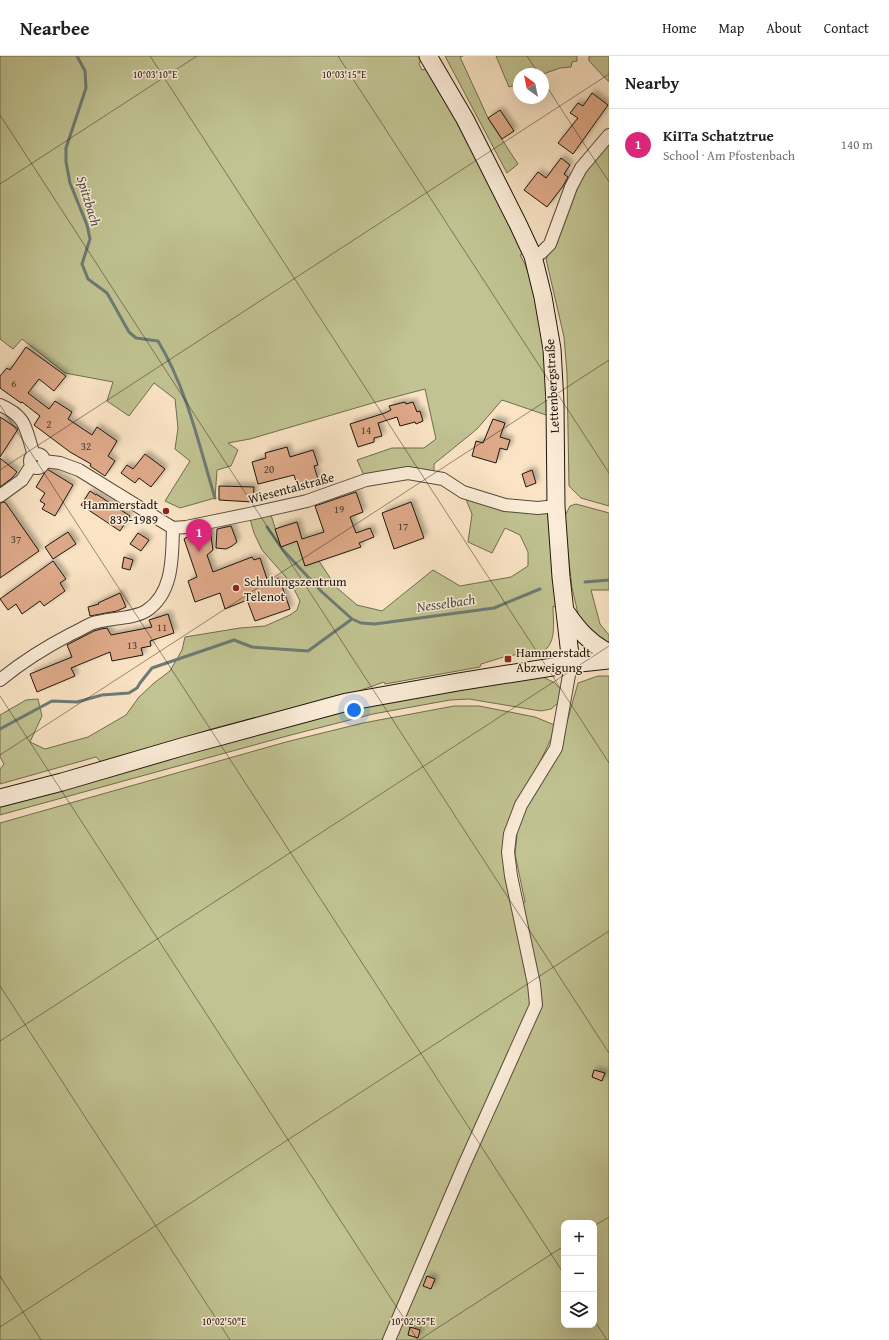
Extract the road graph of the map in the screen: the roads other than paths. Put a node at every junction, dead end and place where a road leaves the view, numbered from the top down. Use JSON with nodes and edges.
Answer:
{"nodes":[{"id":1,"x":428,"y":56,"type":"edge"},
{"id":2,"x":609,"y":135,"type":"edge"},
{"id":3,"x":533,"y":256,"type":"junction"},
{"id":4,"x":0,"y":405,"type":"edge"},
{"id":5,"x":36,"y":461,"type":"junction"},
{"id":6,"x":0,"y":496,"type":"edge"},
{"id":7,"x":556,"y":506,"type":"junction"},
{"id":8,"x":173,"y":528,"type":"junction"},
{"id":9,"x":566,"y":611,"type":"junction"},
{"id":10,"x":609,"y":653,"type":"edge"},
{"id":11,"x":609,"y":660,"type":"edge"},
{"id":12,"x":571,"y":664,"type":"junction"},
{"id":13,"x":0,"y":680,"type":"edge"},
{"id":14,"x":0,"y":798,"type":"edge"},
{"id":15,"x":389,"y":1340,"type":"edge"}],
"edges":[{"from":1,"to":3,"type":"street","name":"Lettenbergstraße"},
{"from":2,"to":3,"type":"street"},
{"from":3,"to":7,"type":"street","name":"Lettenbergstraße"},
{"from":4,"to":5,"type":"street"},
{"from":5,"to":6,"type":"street"},
{"from":5,"to":8,"type":"street"},
{"from":7,"to":8,"type":"street","name":"Wiesentalstraße"},
{"from":7,"to":9,"type":"street","name":"Lettenbergstraße"},
{"from":8,"to":13,"type":"street"},
{"from":9,"to":10,"type":"street"},
{"from":9,"to":12,"type":"street","name":"Lettenbergstraße"},
{"from":11,"to":12,"type":"street"},
{"from":12,"to":14,"type":"street"},
{"from":12,"to":15,"type":"street"}]}
